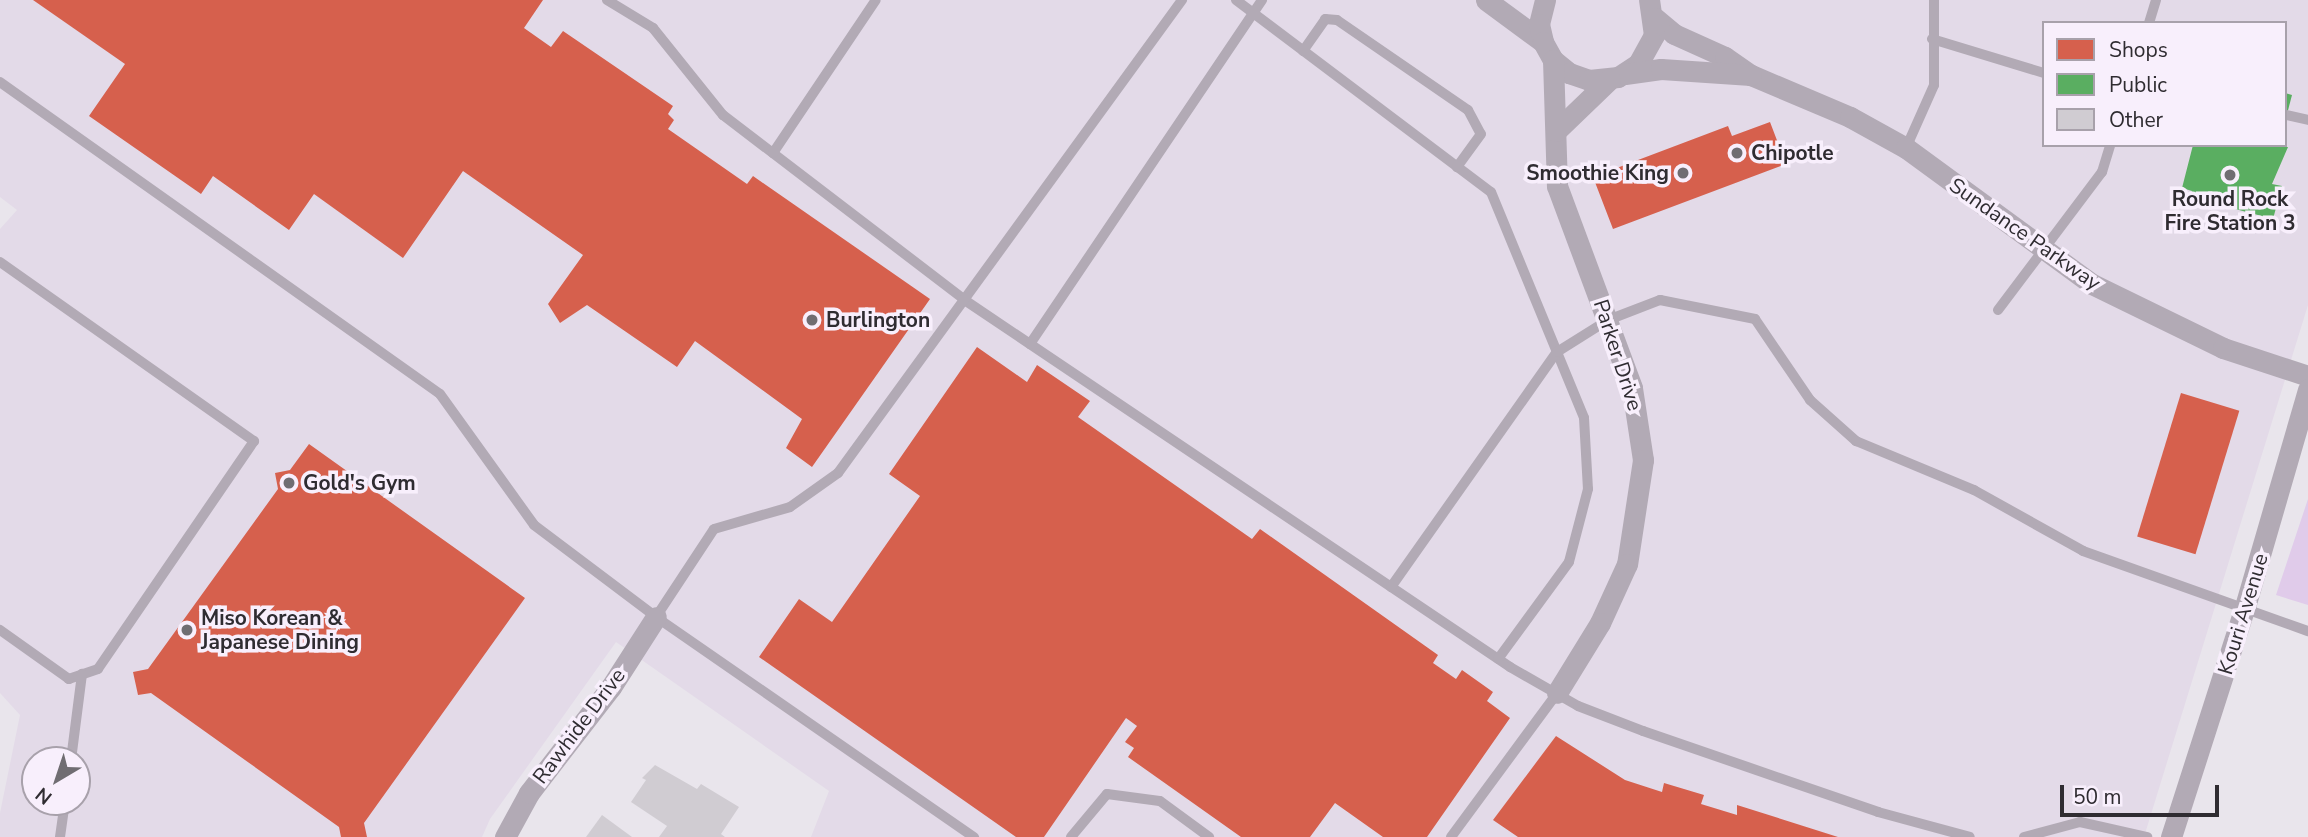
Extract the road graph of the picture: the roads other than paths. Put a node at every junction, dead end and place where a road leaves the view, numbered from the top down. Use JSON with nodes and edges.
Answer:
{"nodes":[{"id":1,"x":607,"y":0,"type":"edge"},
{"id":2,"x":876,"y":0,"type":"edge"},
{"id":3,"x":1182,"y":0,"type":"edge"},
{"id":4,"x":1236,"y":0,"type":"edge"},
{"id":5,"x":1262,"y":0,"type":"edge"},
{"id":6,"x":1486,"y":0,"type":"edge"},
{"id":7,"x":1545,"y":0,"type":"edge"},
{"id":8,"x":1934,"y":0,"type":"edge"},
{"id":9,"x":2156,"y":0,"type":"edge"},
{"id":10,"x":1652,"y":9,"type":"edge"},
{"id":11,"x":1253,"y":12,"type":"junction"},
{"id":12,"x":2150,"y":21,"type":"edge"},
{"id":13,"x":1932,"y":38,"type":"junction"},
{"id":14,"x":1303,"y":51,"type":"junction"},
{"id":15,"x":1548,"y":51,"type":"junction"},
{"id":16,"x":2042,"y":72,"type":"edge"},
{"id":17,"x":1751,"y":75,"type":"junction"},
{"id":18,"x":1617,"y":76,"type":"junction"},
{"id":19,"x":0,"y":82,"type":"edge"},
{"id":20,"x":2287,"y":115,"type":"dead end"},
{"id":21,"x":2308,"y":120,"type":"edge"},
{"id":22,"x":1556,"y":131,"type":"junction"},
{"id":23,"x":2109,"y":147,"type":"edge"},
{"id":24,"x":1906,"y":148,"type":"junction"},
{"id":25,"x":773,"y":153,"type":"junction"},
{"id":26,"x":1458,"y":167,"type":"junction"},
{"id":27,"x":2043,"y":250,"type":"junction"},
{"id":28,"x":0,"y":262,"type":"edge"},
{"id":29,"x":966,"y":301,"type":"junction"},
{"id":30,"x":1998,"y":310,"type":"dead end"},
{"id":31,"x":1608,"y":320,"type":"junction"},
{"id":32,"x":1030,"y":344,"type":"junction"},
{"id":33,"x":1557,"y":352,"type":"junction"},
{"id":34,"x":2308,"y":376,"type":"edge"},
{"id":35,"x":2308,"y":388,"type":"edge"},
{"id":36,"x":1391,"y":587,"type":"junction"},
{"id":37,"x":2244,"y":610,"type":"junction"},
{"id":38,"x":656,"y":617,"type":"junction"},
{"id":39,"x":0,"y":630,"type":"edge"},
{"id":40,"x":2308,"y":631,"type":"edge"},
{"id":41,"x":1498,"y":659,"type":"junction"},
{"id":42,"x":82,"y":674,"type":"junction"},
{"id":43,"x":1557,"y":693,"type":"junction"},
{"id":44,"x":73,"y":746,"type":"edge"},
{"id":45,"x":63,"y":816,"type":"edge"},
{"id":46,"x":61,"y":837,"type":"edge"},
{"id":47,"x":505,"y":837,"type":"edge"},
{"id":48,"x":974,"y":837,"type":"edge"},
{"id":49,"x":1071,"y":837,"type":"edge"},
{"id":50,"x":1209,"y":837,"type":"edge"},
{"id":51,"x":1451,"y":837,"type":"edge"},
{"id":52,"x":1970,"y":837,"type":"edge"},
{"id":53,"x":2024,"y":837,"type":"edge"},
{"id":54,"x":2147,"y":837,"type":"edge"},
{"id":55,"x":2171,"y":837,"type":"edge"}],
"edges":[{"from":1,"to":25,"type":"lane"},
{"from":2,"to":25,"type":"lane"},
{"from":3,"to":29,"type":"lane"},
{"from":4,"to":11,"type":"lane"},
{"from":5,"to":11,"type":"lane"},
{"from":6,"to":15,"type":"street"},
{"from":7,"to":15,"type":"street","name":"Parker Drive"},
{"from":8,"to":13,"type":"lane"},
{"from":9,"to":12,"type":"lane"},
{"from":10,"to":17,"type":"street","name":"Sundance Parkway"},
{"from":10,"to":18,"type":"street"},
{"from":11,"to":14,"type":"lane"},
{"from":11,"to":32,"type":"lane"},
{"from":13,"to":16,"type":"lane"},
{"from":13,"to":24,"type":"lane"},
{"from":14,"to":26,"type":"lane"},
{"from":14,"to":26,"type":"lane"},
{"from":15,"to":18,"type":"street","name":"Sundance Parkway"},
{"from":15,"to":22,"type":"street","name":"Parker Drive"},
{"from":17,"to":18,"type":"street","name":"Sundance Parkway"},
{"from":17,"to":24,"type":"street","name":"Sundance Parkway"},
{"from":18,"to":22,"type":"street"},
{"from":19,"to":38,"type":"lane"},
{"from":20,"to":21,"type":"lane"},
{"from":22,"to":31,"type":"street","name":"Parker Drive"},
{"from":23,"to":27,"type":"lane"},
{"from":24,"to":27,"type":"street","name":"Sundance Parkway"},
{"from":25,"to":29,"type":"lane"},
{"from":26,"to":33,"type":"lane"},
{"from":27,"to":30,"type":"lane"},
{"from":27,"to":34,"type":"street","name":"Sundance Parkway"},
{"from":28,"to":42,"type":"lane"},
{"from":29,"to":32,"type":"lane"},
{"from":29,"to":38,"type":"lane"},
{"from":31,"to":33,"type":"lane"},
{"from":31,"to":37,"type":"lane"},
{"from":31,"to":43,"type":"street","name":"Parker Drive"},
{"from":32,"to":36,"type":"lane"},
{"from":33,"to":36,"type":"lane"},
{"from":33,"to":41,"type":"lane"},
{"from":35,"to":37,"type":"street","name":"Kouri Avenue"},
{"from":36,"to":41,"type":"lane"},
{"from":37,"to":40,"type":"lane"},
{"from":37,"to":55,"type":"street","name":"Kouri Avenue"},
{"from":38,"to":47,"type":"street","name":"Rawhide Drive"},
{"from":38,"to":48,"type":"lane"},
{"from":39,"to":42,"type":"lane"},
{"from":41,"to":43,"type":"lane"},
{"from":42,"to":44,"type":"lane"},
{"from":43,"to":51,"type":"lane"},
{"from":43,"to":52,"type":"lane"},
{"from":45,"to":46,"type":"lane"},
{"from":49,"to":50,"type":"lane"},
{"from":53,"to":54,"type":"lane"}]}
